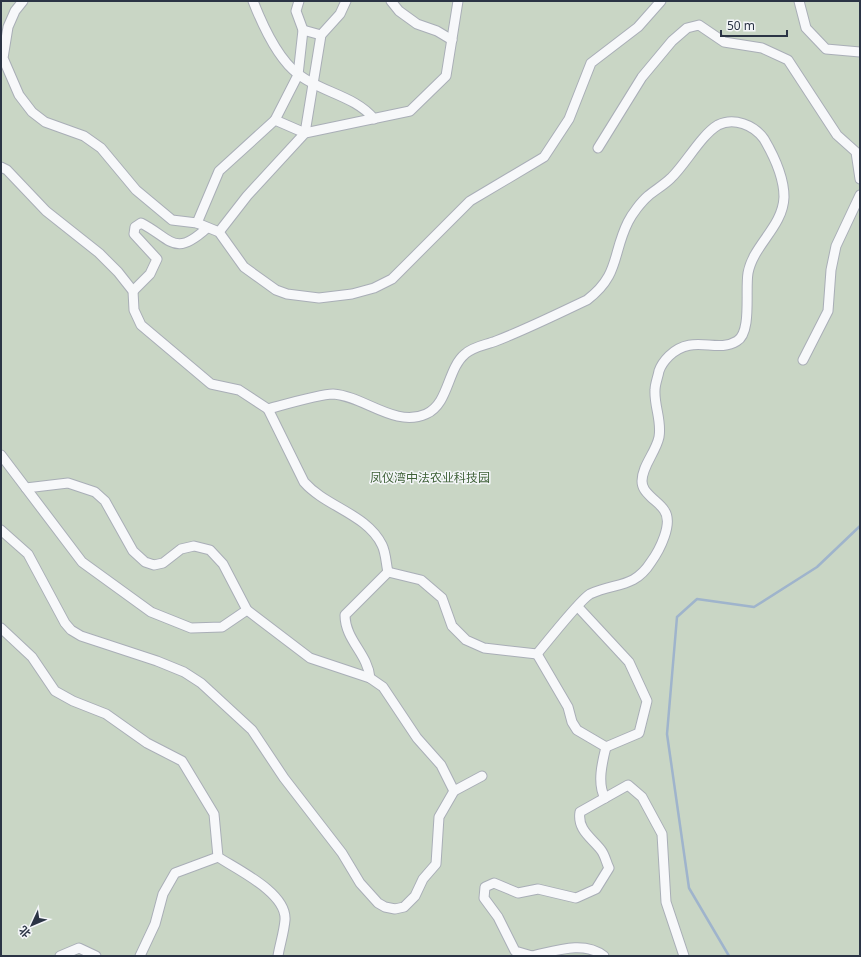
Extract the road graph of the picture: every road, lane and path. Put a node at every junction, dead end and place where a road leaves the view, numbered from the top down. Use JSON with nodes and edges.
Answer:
{"nodes":[{"id":1,"x":23,"y":1,"type":"edge"},
{"id":2,"x":253,"y":1,"type":"edge"},
{"id":3,"x":299,"y":1,"type":"edge"},
{"id":4,"x":346,"y":1,"type":"edge"},
{"id":5,"x":391,"y":1,"type":"edge"},
{"id":6,"x":458,"y":1,"type":"edge"},
{"id":7,"x":661,"y":1,"type":"edge"},
{"id":8,"x":799,"y":1,"type":"edge"},
{"id":9,"x":303,"y":30,"type":"junction"},
{"id":10,"x":321,"y":35,"type":"junction"},
{"id":11,"x":452,"y":40,"type":"junction"},
{"id":12,"x":860,"y":52,"type":"edge"},
{"id":13,"x":298,"y":75,"type":"junction"},
{"id":14,"x":313,"y":82,"type":"junction"},
{"id":15,"x":275,"y":120,"type":"junction"},
{"id":16,"x":374,"y":120,"type":"junction"},
{"id":17,"x":305,"y":133,"type":"junction"},
{"id":18,"x":598,"y":148,"type":"dead end"},
{"id":19,"x":858,"y":151,"type":"edge"},
{"id":20,"x":1,"y":167,"type":"edge"},
{"id":21,"x":860,"y":179,"type":"edge"},
{"id":22,"x":860,"y":195,"type":"edge"},
{"id":23,"x":197,"y":223,"type":"junction"},
{"id":24,"x":207,"y":228,"type":"junction"},
{"id":25,"x":218,"y":232,"type":"junction"},
{"id":26,"x":133,"y":291,"type":"junction"},
{"id":27,"x":803,"y":360,"type":"dead end"},
{"id":28,"x":268,"y":408,"type":"junction"},
{"id":29,"x":1,"y":455,"type":"edge"},
{"id":30,"x":26,"y":488,"type":"junction"},
{"id":31,"x":1,"y":530,"type":"edge"},
{"id":32,"x":388,"y":572,"type":"junction"},
{"id":33,"x":578,"y":607,"type":"junction"},
{"id":34,"x":247,"y":610,"type":"junction"},
{"id":35,"x":1,"y":628,"type":"edge"},
{"id":36,"x":536,"y":654,"type":"junction"},
{"id":37,"x":370,"y":678,"type":"junction"},
{"id":38,"x":606,"y":747,"type":"junction"},
{"id":39,"x":482,"y":776,"type":"dead end"},
{"id":40,"x":454,"y":791,"type":"junction"},
{"id":41,"x":605,"y":798,"type":"junction"},
{"id":42,"x":218,"y":857,"type":"junction"},
{"id":43,"x":60,"y":956,"type":"edge"},
{"id":44,"x":96,"y":956,"type":"edge"},
{"id":45,"x":140,"y":956,"type":"edge"},
{"id":46,"x":278,"y":956,"type":"edge"},
{"id":47,"x":532,"y":956,"type":"edge"},
{"id":48,"x":604,"y":956,"type":"edge"},
{"id":49,"x":684,"y":956,"type":"edge"}],
"edges":[{"from":1,"to":23,"type":"street"},
{"from":2,"to":13,"type":"street"},
{"from":3,"to":9,"type":"street"},
{"from":4,"to":10,"type":"street"},
{"from":5,"to":11,"type":"street"},
{"from":6,"to":11,"type":"street"},
{"from":7,"to":25,"type":"street"},
{"from":8,"to":12,"type":"street"},
{"from":9,"to":10,"type":"street"},
{"from":9,"to":13,"type":"street"},
{"from":10,"to":14,"type":"street"},
{"from":11,"to":16,"type":"street"},
{"from":13,"to":14,"type":"street"},
{"from":13,"to":15,"type":"street"},
{"from":14,"to":16,"type":"street"},
{"from":14,"to":17,"type":"street"},
{"from":15,"to":17,"type":"street"},
{"from":15,"to":23,"type":"street"},
{"from":16,"to":17,"type":"street"},
{"from":17,"to":25,"type":"street"},
{"from":18,"to":19,"type":"street"},
{"from":19,"to":21,"type":"street"},
{"from":20,"to":26,"type":"street"},
{"from":22,"to":27,"type":"street"},
{"from":23,"to":24,"type":"street"},
{"from":24,"to":25,"type":"street"},
{"from":24,"to":26,"type":"street"},
{"from":26,"to":28,"type":"street"},
{"from":28,"to":32,"type":"street"},
{"from":28,"to":33,"type":"street"},
{"from":29,"to":30,"type":"street"},
{"from":30,"to":34,"type":"street"},
{"from":30,"to":34,"type":"street"},
{"from":31,"to":40,"type":"street"},
{"from":32,"to":36,"type":"street"},
{"from":32,"to":37,"type":"street"},
{"from":33,"to":36,"type":"street"},
{"from":33,"to":38,"type":"street"},
{"from":34,"to":37,"type":"street"},
{"from":35,"to":42,"type":"street"},
{"from":36,"to":38,"type":"street"},
{"from":37,"to":40,"type":"street"},
{"from":38,"to":41,"type":"street"},
{"from":39,"to":40,"type":"street"},
{"from":41,"to":47,"type":"street"},
{"from":41,"to":49,"type":"street"},
{"from":42,"to":45,"type":"street"},
{"from":42,"to":46,"type":"street"},
{"from":43,"to":44,"type":"street"},
{"from":47,"to":48,"type":"street"}]}
